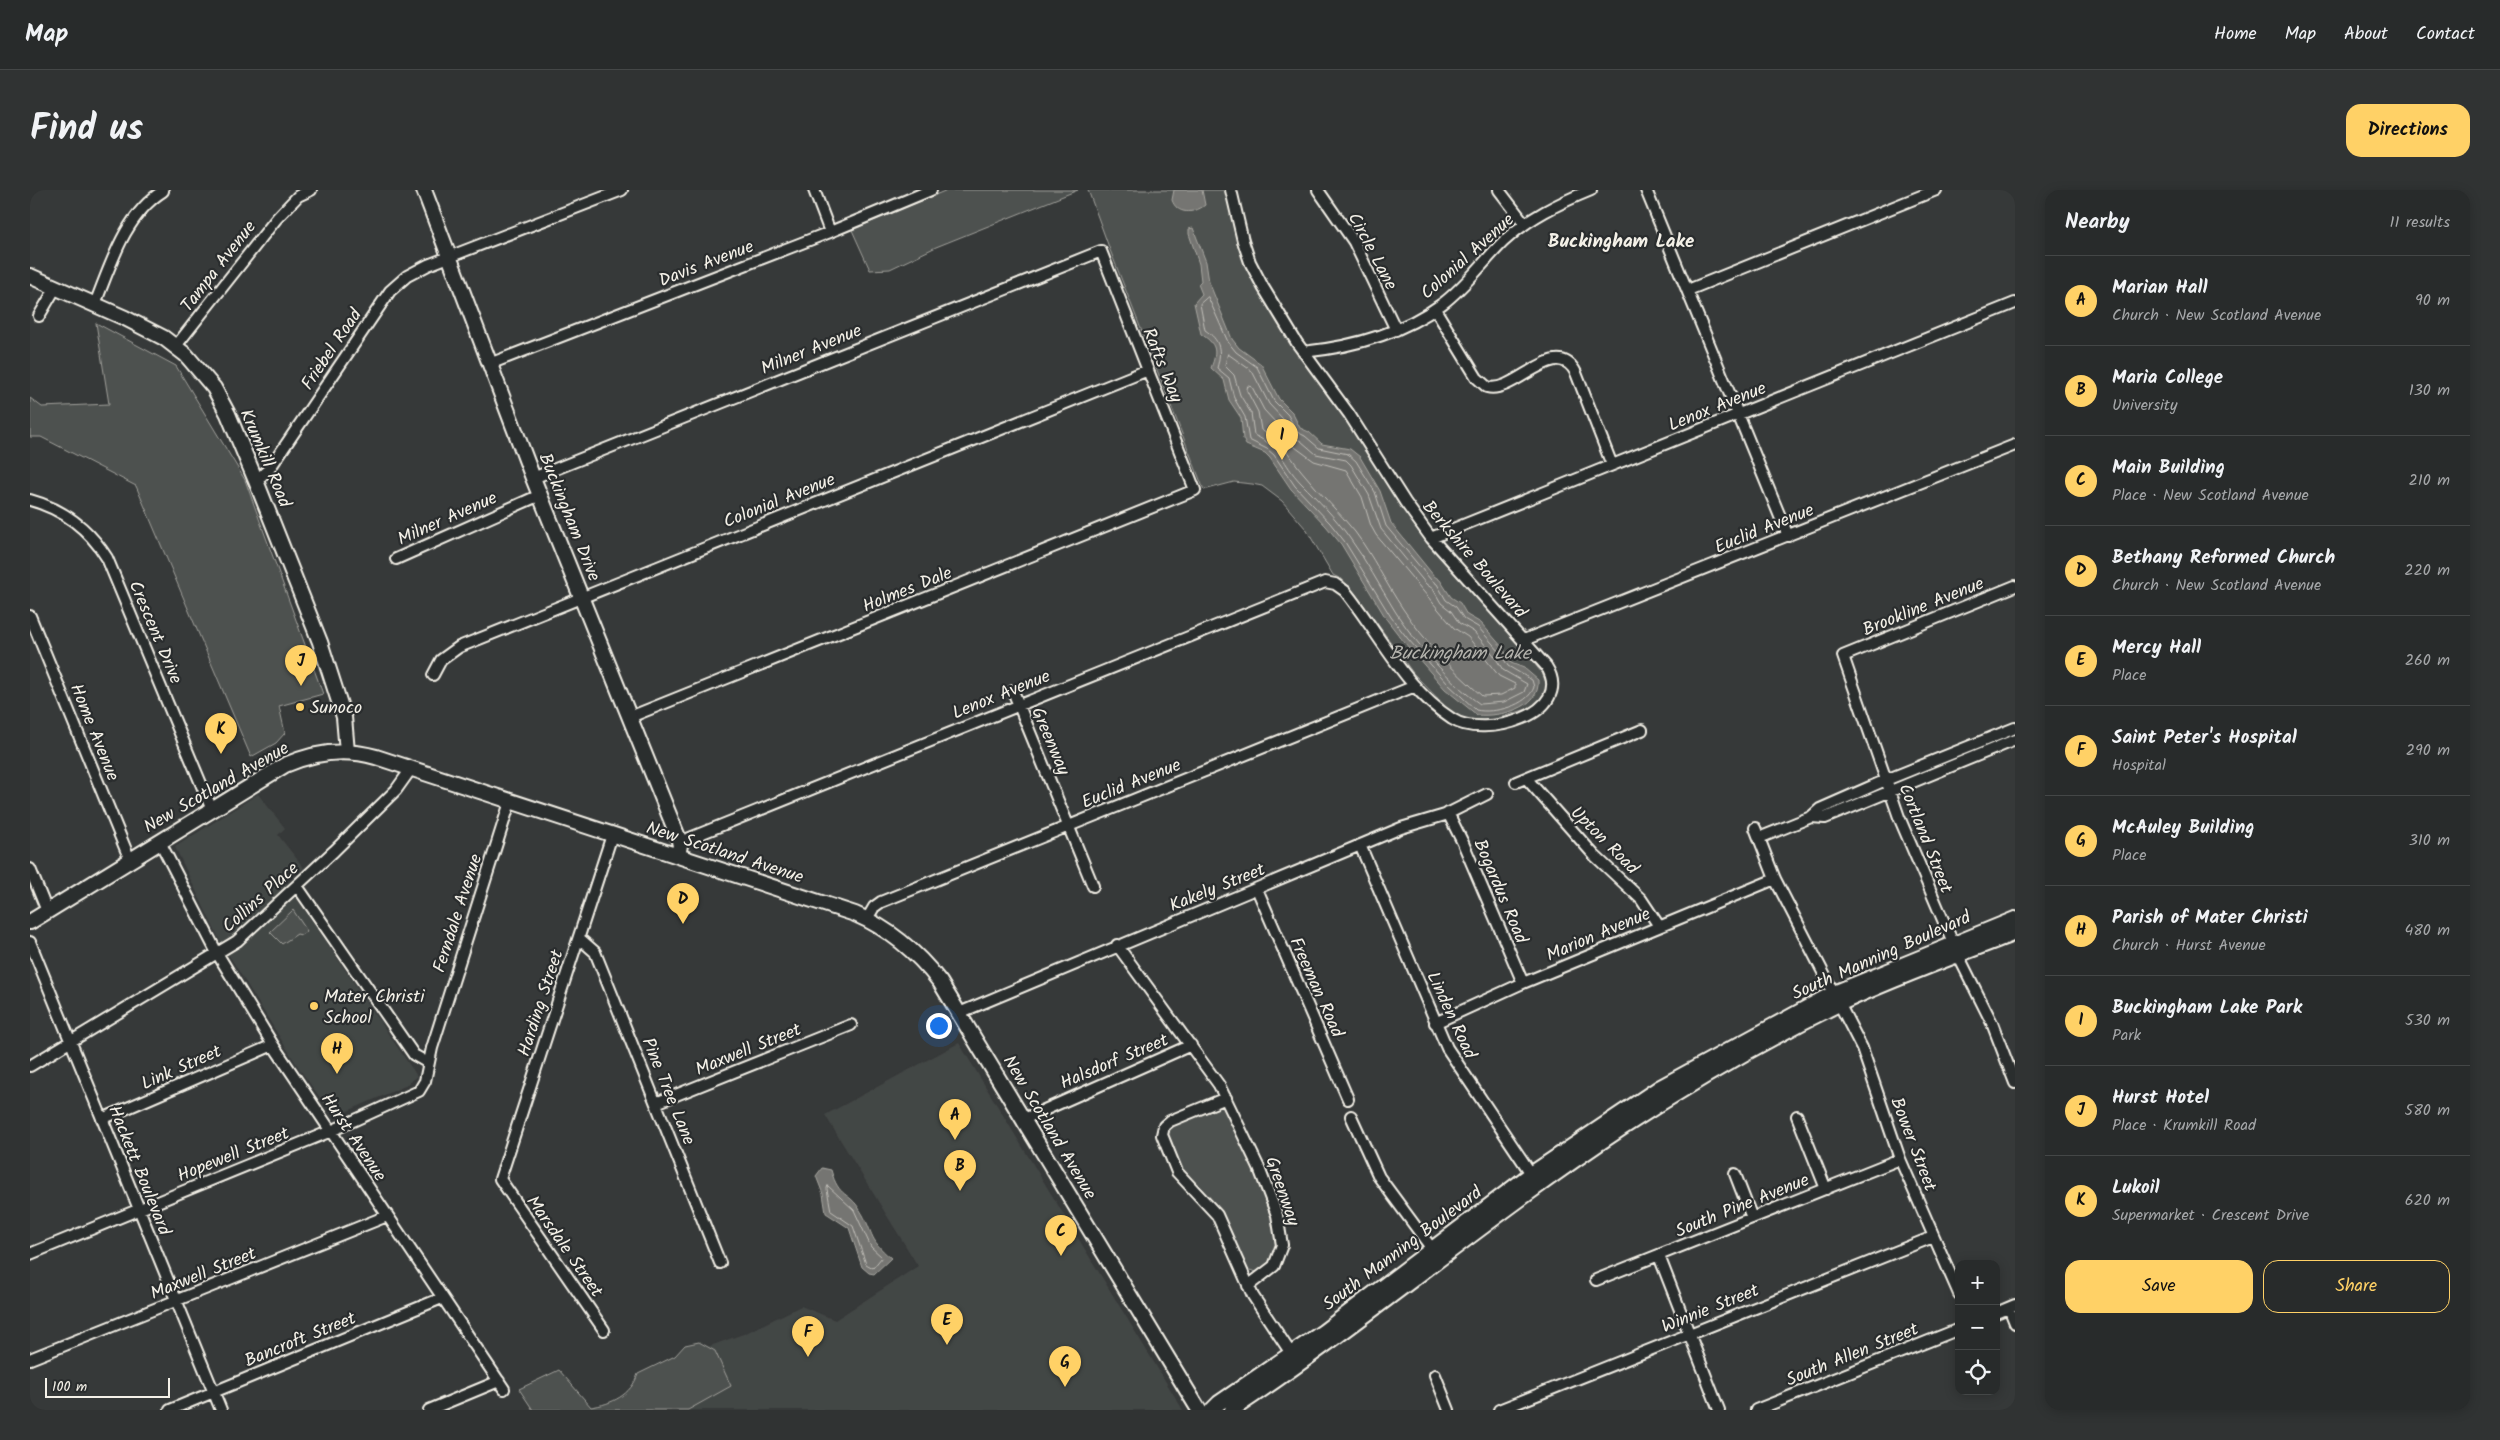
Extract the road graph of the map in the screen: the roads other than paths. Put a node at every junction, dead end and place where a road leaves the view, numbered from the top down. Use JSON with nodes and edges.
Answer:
{"nodes":[{"id":1,"x":163,"y":190,"type":"edge"},
{"id":2,"x":310,"y":190,"type":"edge"},
{"id":3,"x":424,"y":190,"type":"edge"},
{"id":4,"x":622,"y":190,"type":"edge"},
{"id":5,"x":814,"y":190,"type":"edge"},
{"id":6,"x":931,"y":190,"type":"edge"},
{"id":7,"x":1231,"y":190,"type":"edge"},
{"id":8,"x":1318,"y":190,"type":"edge"},
{"id":9,"x":1499,"y":190,"type":"edge"},
{"id":10,"x":1591,"y":190,"type":"edge"},
{"id":11,"x":1646,"y":190,"type":"edge"},
{"id":12,"x":1936,"y":190,"type":"edge"},
{"id":13,"x":1526,"y":224,"type":"junction"},
{"id":14,"x":830,"y":232,"type":"junction"},
{"id":15,"x":1101,"y":251,"type":"joint"},
{"id":16,"x":450,"y":256,"type":"junction"},
{"id":17,"x":30,"y":276,"type":"edge"},
{"id":18,"x":56,"y":287,"type":"junction"},
{"id":19,"x":1688,"y":290,"type":"junction"},
{"id":20,"x":2015,"y":303,"type":"edge"},
{"id":21,"x":95,"y":304,"type":"junction"},
{"id":22,"x":1434,"y":309,"type":"junction"},
{"id":23,"x":40,"y":316,"type":"dead end"},
{"id":24,"x":1396,"y":330,"type":"junction"},
{"id":25,"x":176,"y":346,"type":"junction"},
{"id":26,"x":1303,"y":352,"type":"junction"},
{"id":27,"x":492,"y":363,"type":"junction"},
{"id":28,"x":1148,"y":370,"type":"junction"},
{"id":29,"x":1739,"y":415,"type":"junction"},
{"id":30,"x":2015,"y":445,"type":"edge"},
{"id":31,"x":1612,"y":465,"type":"junction"},
{"id":32,"x":533,"y":478,"type":"junction"},
{"id":33,"x":256,"y":481,"type":"junction"},
{"id":34,"x":1196,"y":490,"type":"joint"},
{"id":35,"x":540,"y":495,"type":"junction"},
{"id":36,"x":30,"y":500,"type":"edge"},
{"id":37,"x":1788,"y":536,"type":"junction"},
{"id":38,"x":1431,"y":538,"type":"junction"},
{"id":39,"x":396,"y":559,"type":"dead end"},
{"id":40,"x":1335,"y":584,"type":"joint"},
{"id":41,"x":2015,"y":586,"type":"edge"},
{"id":42,"x":581,"y":596,"type":"junction"},
{"id":43,"x":30,"y":616,"type":"edge"},
{"id":44,"x":1524,"y":640,"type":"junction"},
{"id":45,"x":1843,"y":656,"type":"joint"},
{"id":46,"x":433,"y":675,"type":"dead end"},
{"id":47,"x":1415,"y":686,"type":"junction"},
{"id":48,"x":1013,"y":691,"type":"dead end"},
{"id":49,"x":1019,"y":705,"type":"junction"},
{"id":50,"x":630,"y":717,"type":"junction"},
{"id":51,"x":2015,"y":728,"type":"edge"},
{"id":52,"x":1642,"y":730,"type":"dead end"},
{"id":53,"x":1992,"y":737,"type":"junction"},
{"id":54,"x":2015,"y":740,"type":"edge"},
{"id":55,"x":1996,"y":748,"type":"junction"},
{"id":56,"x":347,"y":752,"type":"junction"},
{"id":57,"x":411,"y":769,"type":"junction"},
{"id":58,"x":1526,"y":778,"type":"junction"},
{"id":59,"x":1886,"y":780,"type":"junction"},
{"id":60,"x":1516,"y":782,"type":"dead end"},
{"id":61,"x":1889,"y":791,"type":"junction"},
{"id":62,"x":1488,"y":794,"type":"dead end"},
{"id":63,"x":510,"y":802,"type":"junction"},
{"id":64,"x":212,"y":810,"type":"junction"},
{"id":65,"x":1448,"y":813,"type":"junction"},
{"id":66,"x":1811,"y":817,"type":"junction"},
{"id":67,"x":1069,"y":826,"type":"junction"},
{"id":68,"x":1755,"y":828,"type":"dead end"},
{"id":69,"x":612,"y":835,"type":"junction"},
{"id":70,"x":1759,"y":838,"type":"junction"},
{"id":71,"x":160,"y":842,"type":"junction"},
{"id":72,"x":680,"y":842,"type":"junction"},
{"id":73,"x":1360,"y":845,"type":"junction"},
{"id":74,"x":678,"y":856,"type":"junction"},
{"id":75,"x":130,"y":860,"type":"junction"},
{"id":76,"x":30,"y":868,"type":"edge"},
{"id":77,"x":1775,"y":879,"type":"junction"},
{"id":78,"x":297,"y":886,"type":"junction"},
{"id":79,"x":1093,"y":886,"type":"dead end"},
{"id":80,"x":1257,"y":889,"type":"junction"},
{"id":81,"x":48,"y":911,"type":"junction"},
{"id":82,"x":2015,"y":919,"type":"edge"},
{"id":83,"x":867,"y":920,"type":"junction"},
{"id":84,"x":30,"y":922,"type":"edge"},
{"id":85,"x":1659,"y":926,"type":"junction"},
{"id":86,"x":2015,"y":933,"type":"edge"},
{"id":87,"x":579,"y":938,"type":"junction"},
{"id":88,"x":30,"y":942,"type":"edge"},
{"id":89,"x":1117,"y":946,"type":"junction"},
{"id":90,"x":1955,"y":949,"type":"junction"},
{"id":91,"x":217,"y":954,"type":"junction"},
{"id":92,"x":1523,"y":983,"type":"junction"},
{"id":93,"x":1837,"y":998,"type":"junction"},
{"id":94,"x":959,"y":1013,"type":"junction"},
{"id":95,"x":1435,"y":1023,"type":"junction"},
{"id":96,"x":851,"y":1025,"type":"dead end"},
{"id":97,"x":71,"y":1041,"type":"junction"},
{"id":98,"x":273,"y":1045,"type":"junction"},
{"id":99,"x":1191,"y":1045,"type":"junction"},
{"id":100,"x":1740,"y":1049,"type":"junction"},
{"id":101,"x":428,"y":1063,"type":"junction"},
{"id":102,"x":30,"y":1066,"type":"edge"},
{"id":103,"x":2015,"y":1083,"type":"edge"},
{"id":104,"x":1659,"y":1088,"type":"junction"},
{"id":105,"x":1226,"y":1098,"type":"junction"},
{"id":106,"x":1348,"y":1099,"type":"dead end"},
{"id":107,"x":1667,"y":1100,"type":"junction"},
{"id":108,"x":656,"y":1103,"type":"junction"},
{"id":109,"x":1352,"y":1116,"type":"dead end"},
{"id":110,"x":1797,"y":1116,"type":"dead end"},
{"id":111,"x":102,"y":1119,"type":"junction"},
{"id":112,"x":1024,"y":1120,"type":"junction"},
{"id":113,"x":1619,"y":1122,"type":"junction"},
{"id":114,"x":331,"y":1131,"type":"junction"},
{"id":115,"x":1900,"y":1160,"type":"junction"},
{"id":116,"x":1735,"y":1174,"type":"dead end"},
{"id":117,"x":1535,"y":1180,"type":"junction"},
{"id":118,"x":500,"y":1181,"type":"joint"},
{"id":119,"x":1826,"y":1189,"type":"junction"},
{"id":120,"x":139,"y":1210,"type":"junction"},
{"id":121,"x":387,"y":1216,"type":"junction"},
{"id":122,"x":1752,"y":1218,"type":"junction"},
{"id":123,"x":1933,"y":1237,"type":"junction"},
{"id":124,"x":30,"y":1254,"type":"edge"},
{"id":125,"x":1436,"y":1255,"type":"junction"},
{"id":126,"x":1659,"y":1256,"type":"junction"},
{"id":127,"x":720,"y":1262,"type":"dead end"},
{"id":128,"x":1596,"y":1280,"type":"dead end"},
{"id":129,"x":1955,"y":1285,"type":"edge"},
{"id":130,"x":1248,"y":1286,"type":"junction"},
{"id":131,"x":442,"y":1298,"type":"junction"},
{"id":132,"x":176,"y":1301,"type":"junction"},
{"id":133,"x":2012,"y":1307,"type":"edge"},
{"id":134,"x":2000,"y":1312,"type":"edge"},
{"id":135,"x":2015,"y":1323,"type":"edge"},
{"id":136,"x":604,"y":1330,"type":"dead end"},
{"id":137,"x":1955,"y":1330,"type":"edge"},
{"id":138,"x":1689,"y":1334,"type":"junction"},
{"id":139,"x":30,"y":1359,"type":"edge"},
{"id":140,"x":1295,"y":1360,"type":"junction"},
{"id":141,"x":1435,"y":1375,"type":"dead end"},
{"id":142,"x":213,"y":1392,"type":"junction"},
{"id":143,"x":170,"y":1410,"type":"edge"},
{"id":144,"x":220,"y":1410,"type":"edge"},
{"id":145,"x":429,"y":1410,"type":"edge"},
{"id":146,"x":1199,"y":1410,"type":"edge"},
{"id":147,"x":1212,"y":1410,"type":"edge"},
{"id":148,"x":1232,"y":1410,"type":"edge"},
{"id":149,"x":1449,"y":1410,"type":"edge"},
{"id":150,"x":1499,"y":1410,"type":"edge"},
{"id":151,"x":1719,"y":1410,"type":"edge"},
{"id":152,"x":1756,"y":1410,"type":"edge"}],
"edges":[{"from":1,"to":21,"type":"street"},
{"from":2,"to":25,"type":"street","name":"Tampa Avenue"},
{"from":3,"to":16,"type":"street","name":"Buckingham Drive"},
{"from":4,"to":16,"type":"street","name":"Friebel Road"},
{"from":5,"to":14,"type":"street"},
{"from":6,"to":14,"type":"street","name":"Davis Avenue"},
{"from":7,"to":26,"type":"street","name":"Berkshire Boulevard"},
{"from":8,"to":24,"type":"street","name":"Circle Lane"},
{"from":9,"to":13,"type":"street"},
{"from":10,"to":13,"type":"street","name":"Colonial Avenue"},
{"from":11,"to":19,"type":"street"},
{"from":12,"to":19,"type":"street"},
{"from":13,"to":22,"type":"street","name":"Colonial Avenue"},
{"from":14,"to":27,"type":"street","name":"Davis Avenue"},
{"from":15,"to":28,"type":"street","name":"Rafts Way"},
{"from":15,"to":32,"type":"street","name":"Milner Avenue"},
{"from":16,"to":27,"type":"street","name":"Buckingham Drive"},
{"from":16,"to":33,"type":"street","name":"Friebel Road"},
{"from":17,"to":18,"type":"street","name":"Krumkill Road"},
{"from":18,"to":21,"type":"street","name":"Krumkill Road"},
{"from":18,"to":23,"type":"street"},
{"from":19,"to":29,"type":"street"},
{"from":20,"to":29,"type":"street","name":"Lenox Avenue"},
{"from":21,"to":25,"type":"street","name":"Krumkill Road"},
{"from":22,"to":24,"type":"street","name":"Colonial Avenue"},
{"from":22,"to":31,"type":"street"},
{"from":24,"to":26,"type":"street","name":"Colonial Avenue"},
{"from":25,"to":33,"type":"street","name":"Krumkill Road"},
{"from":26,"to":38,"type":"street","name":"Berkshire Boulevard"},
{"from":27,"to":32,"type":"street","name":"Buckingham Drive"},
{"from":28,"to":34,"type":"street","name":"Rafts Way"},
{"from":28,"to":42,"type":"street","name":"Colonial Avenue"},
{"from":29,"to":31,"type":"street","name":"Lenox Avenue"},
{"from":29,"to":37,"type":"street"},
{"from":30,"to":37,"type":"street","name":"Euclid Avenue"},
{"from":31,"to":38,"type":"street","name":"Lenox Avenue"},
{"from":32,"to":35,"type":"street","name":"Buckingham Drive"},
{"from":33,"to":56,"type":"street","name":"Krumkill Road"},
{"from":34,"to":50,"type":"street","name":"Holmes Dale"},
{"from":35,"to":39,"type":"street","name":"Milner Avenue"},
{"from":35,"to":42,"type":"street","name":"Buckingham Drive"},
{"from":36,"to":64,"type":"street","name":"Crescent Drive"},
{"from":37,"to":44,"type":"street","name":"Euclid Avenue"},
{"from":38,"to":44,"type":"street","name":"Berkshire Boulevard"},
{"from":40,"to":47,"type":"street","name":"Berkshire Boulevard"},
{"from":40,"to":49,"type":"street","name":"Lenox Avenue"},
{"from":41,"to":45,"type":"street","name":"Brookline Avenue"},
{"from":42,"to":46,"type":"street","name":"Colonial Avenue"},
{"from":42,"to":50,"type":"street","name":"Buckingham Drive"},
{"from":43,"to":75,"type":"street","name":"Home Avenue"},
{"from":44,"to":47,"type":"street","name":"Berkshire Boulevard"},
{"from":45,"to":59,"type":"street","name":"Cortland Street"},
{"from":47,"to":67,"type":"street","name":"Euclid Avenue"},
{"from":48,"to":49,"type":"street","name":"Greenway"},
{"from":49,"to":67,"type":"street","name":"Greenway"},
{"from":49,"to":72,"type":"street","name":"Lenox Avenue"},
{"from":50,"to":72,"type":"street","name":"Buckingham Drive"},
{"from":51,"to":53,"type":"street"},
{"from":52,"to":58,"type":"street"},
{"from":53,"to":55,"type":"street"},
{"from":53,"to":59,"type":"street"},
{"from":54,"to":55,"type":"street"},
{"from":55,"to":61,"type":"street"},
{"from":56,"to":57,"type":"street","name":"New Scotland Avenue"},
{"from":56,"to":64,"type":"street","name":"New Scotland Avenue"},
{"from":57,"to":63,"type":"street","name":"New Scotland Avenue"},
{"from":57,"to":78,"type":"street","name":"Collins Place"},
{"from":58,"to":60,"type":"street"},
{"from":58,"to":85,"type":"street","name":"Upton Road"},
{"from":59,"to":61,"type":"street","name":"Cortland Street"},
{"from":59,"to":66,"type":"street"},
{"from":61,"to":66,"type":"street"},
{"from":61,"to":90,"type":"street","name":"Cortland Street"},
{"from":62,"to":65,"type":"street","name":"Kakely Street"},
{"from":63,"to":69,"type":"street","name":"New Scotland Avenue"},
{"from":63,"to":101,"type":"street","name":"Ferndale Avenue"},
{"from":64,"to":71,"type":"street","name":"New Scotland Avenue"},
{"from":65,"to":73,"type":"street","name":"Kakely Street"},
{"from":65,"to":92,"type":"street","name":"Bogardus Road"},
{"from":66,"to":70,"type":"street"},
{"from":67,"to":79,"type":"street","name":"Greenway"},
{"from":67,"to":83,"type":"street","name":"Euclid Avenue"},
{"from":68,"to":70,"type":"street","name":"Bower Street"},
{"from":69,"to":74,"type":"street","name":"New Scotland Avenue"},
{"from":69,"to":87,"type":"street","name":"Harding Street"},
{"from":70,"to":77,"type":"street","name":"Bower Street"},
{"from":71,"to":75,"type":"street","name":"New Scotland Avenue"},
{"from":71,"to":91,"type":"street","name":"Hurst Avenue"},
{"from":72,"to":74,"type":"street","name":"Buckingham Drive"},
{"from":73,"to":80,"type":"street","name":"Kakely Street"},
{"from":73,"to":95,"type":"street","name":"Linden Road"},
{"from":74,"to":83,"type":"street","name":"New Scotland Avenue"},
{"from":75,"to":81,"type":"street","name":"New Scotland Avenue"},
{"from":76,"to":81,"type":"street"},
{"from":77,"to":85,"type":"street","name":"Marion Avenue"},
{"from":77,"to":93,"type":"street","name":"Bower Street"},
{"from":78,"to":91,"type":"street","name":"Collins Place"},
{"from":78,"to":101,"type":"street"},
{"from":80,"to":89,"type":"street","name":"Kakely Street"},
{"from":80,"to":106,"type":"street","name":"Freeman Road"},
{"from":81,"to":84,"type":"street","name":"New Scotland Avenue"},
{"from":82,"to":90,"type":"street","name":"South Manning Boulevard"},
{"from":83,"to":94,"type":"street","name":"New Scotland Avenue"},
{"from":85,"to":92,"type":"street","name":"Marion Avenue"},
{"from":86,"to":90,"type":"street","name":"South Manning Boulevard"},
{"from":87,"to":108,"type":"street","name":"Pine Tree Lane"},
{"from":87,"to":118,"type":"street","name":"Harding Street"},
{"from":88,"to":97,"type":"street","name":"Hackett Boulevard"},
{"from":89,"to":94,"type":"street","name":"Kakely Street"},
{"from":89,"to":99,"type":"street","name":"Greenway"},
{"from":90,"to":93,"type":"street","name":"South Manning Boulevard"},
{"from":90,"to":103,"type":"street","name":"Cortland Street"},
{"from":91,"to":97,"type":"street","name":"Collins Place"},
{"from":91,"to":98,"type":"street","name":"Hurst Avenue"},
{"from":92,"to":95,"type":"street","name":"Marion Avenue"},
{"from":93,"to":100,"type":"street","name":"South Manning Boulevard"},
{"from":93,"to":115,"type":"street","name":"Bower Street"},
{"from":94,"to":112,"type":"street","name":"New Scotland Avenue"},
{"from":95,"to":117,"type":"street","name":"Linden Road"},
{"from":96,"to":108,"type":"street","name":"Maxwell Street"},
{"from":97,"to":102,"type":"street","name":"Collins Place"},
{"from":97,"to":111,"type":"street","name":"Hackett Boulevard"},
{"from":98,"to":111,"type":"street","name":"Link Street"},
{"from":98,"to":114,"type":"street","name":"Hurst Avenue"},
{"from":99,"to":105,"type":"street","name":"Greenway"},
{"from":99,"to":112,"type":"street","name":"Halsdorf Street"},
{"from":100,"to":104,"type":"street","name":"South Manning Boulevard"},
{"from":100,"to":107,"type":"street","name":"South Manning Boulevard"},
{"from":101,"to":114,"type":"street","name":"Hopewell Street"},
{"from":104,"to":107,"type":"street"},
{"from":104,"to":113,"type":"street","name":"South Manning Boulevard"},
{"from":105,"to":130,"type":"street","name":"Greenway"},
{"from":105,"to":130,"type":"street"},
{"from":107,"to":113,"type":"street","name":"South Manning Boulevard"},
{"from":108,"to":127,"type":"street","name":"Pine Tree Lane"},
{"from":109,"to":125,"type":"street"},
{"from":110,"to":119,"type":"street"},
{"from":111,"to":120,"type":"street","name":"Hackett Boulevard"},
{"from":112,"to":146,"type":"street","name":"New Scotland Avenue"},
{"from":113,"to":117,"type":"street","name":"South Manning Boulevard"},
{"from":114,"to":120,"type":"street","name":"Hopewell Street"},
{"from":114,"to":121,"type":"street","name":"Hurst Avenue"},
{"from":115,"to":119,"type":"street","name":"South Pine Avenue"},
{"from":115,"to":123,"type":"street","name":"Bower Street"},
{"from":116,"to":122,"type":"street"},
{"from":117,"to":125,"type":"street","name":"South Manning Boulevard"},
{"from":118,"to":136,"type":"street","name":"Marsdale Street"},
{"from":119,"to":122,"type":"street","name":"South Pine Avenue"},
{"from":120,"to":124,"type":"street","name":"Hopewell Street"},
{"from":120,"to":132,"type":"street","name":"Hackett Boulevard"},
{"from":121,"to":131,"type":"street","name":"Hurst Avenue"},
{"from":121,"to":132,"type":"street","name":"Maxwell Street"},
{"from":122,"to":126,"type":"street","name":"South Pine Avenue"},
{"from":123,"to":129,"type":"street","name":"Bower Street"},
{"from":123,"to":138,"type":"street","name":"Winnie Street"},
{"from":125,"to":140,"type":"street","name":"South Manning Boulevard"},
{"from":126,"to":128,"type":"street","name":"South Pine Avenue"},
{"from":126,"to":138,"type":"street"},
{"from":130,"to":140,"type":"street"},
{"from":131,"to":142,"type":"street","name":"Bancroft Street"},
{"from":131,"to":145,"type":"street","name":"Hurst Avenue"},
{"from":132,"to":139,"type":"street","name":"Maxwell Street"},
{"from":132,"to":142,"type":"street","name":"Hackett Boulevard"},
{"from":133,"to":134,"type":"street"},
{"from":133,"to":135,"type":"street"},
{"from":137,"to":152,"type":"street","name":"South Allen Street"},
{"from":138,"to":150,"type":"street","name":"Winnie Street"},
{"from":138,"to":151,"type":"street"},
{"from":140,"to":147,"type":"street","name":"South Manning Boulevard"},
{"from":140,"to":148,"type":"street","name":"South Manning Boulevard"},
{"from":141,"to":149,"type":"street"},
{"from":142,"to":143,"type":"street","name":"Bancroft Street"},
{"from":142,"to":144,"type":"street","name":"Hackett Boulevard"}]}
